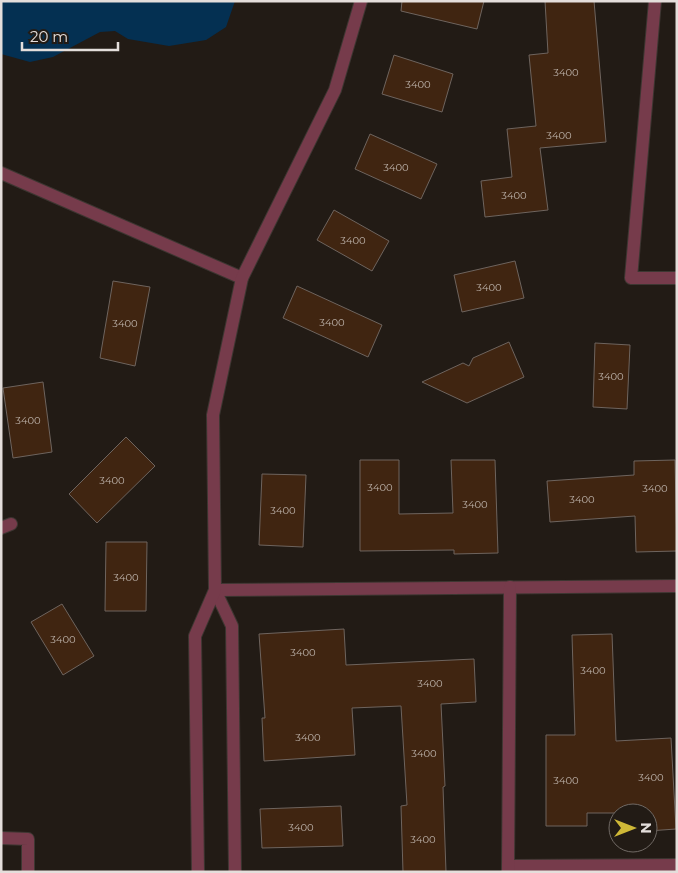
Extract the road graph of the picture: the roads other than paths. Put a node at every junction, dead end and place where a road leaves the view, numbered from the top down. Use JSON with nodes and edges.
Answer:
{"nodes":[{"id":1,"x":360,"y":1,"type":"edge"},
{"id":2,"x":655,"y":1,"type":"edge"},
{"id":3,"x":1,"y":173,"type":"edge"},
{"id":4,"x":242,"y":278,"type":"junction"},
{"id":5,"x":677,"y":278,"type":"edge"},
{"id":6,"x":677,"y":586,"type":"edge"},
{"id":7,"x":510,"y":587,"type":"junction"},
{"id":8,"x":215,"y":590,"type":"junction"},
{"id":9,"x":1,"y":838,"type":"edge"},
{"id":10,"x":677,"y":864,"type":"edge"},
{"id":11,"x":508,"y":869,"type":"edge"},
{"id":12,"x":28,"y":872,"type":"edge"},
{"id":13,"x":198,"y":872,"type":"edge"},
{"id":14,"x":234,"y":872,"type":"edge"}],
"edges":[{"from":1,"to":4,"type":"lane"},
{"from":2,"to":5,"type":"lane"},
{"from":3,"to":4,"type":"lane"},
{"from":4,"to":8,"type":"lane"},
{"from":6,"to":7,"type":"lane"},
{"from":7,"to":8,"type":"lane"},
{"from":7,"to":11,"type":"lane"},
{"from":8,"to":13,"type":"lane"},
{"from":8,"to":14,"type":"lane"},
{"from":9,"to":12,"type":"lane"},
{"from":10,"to":11,"type":"lane"}]}
